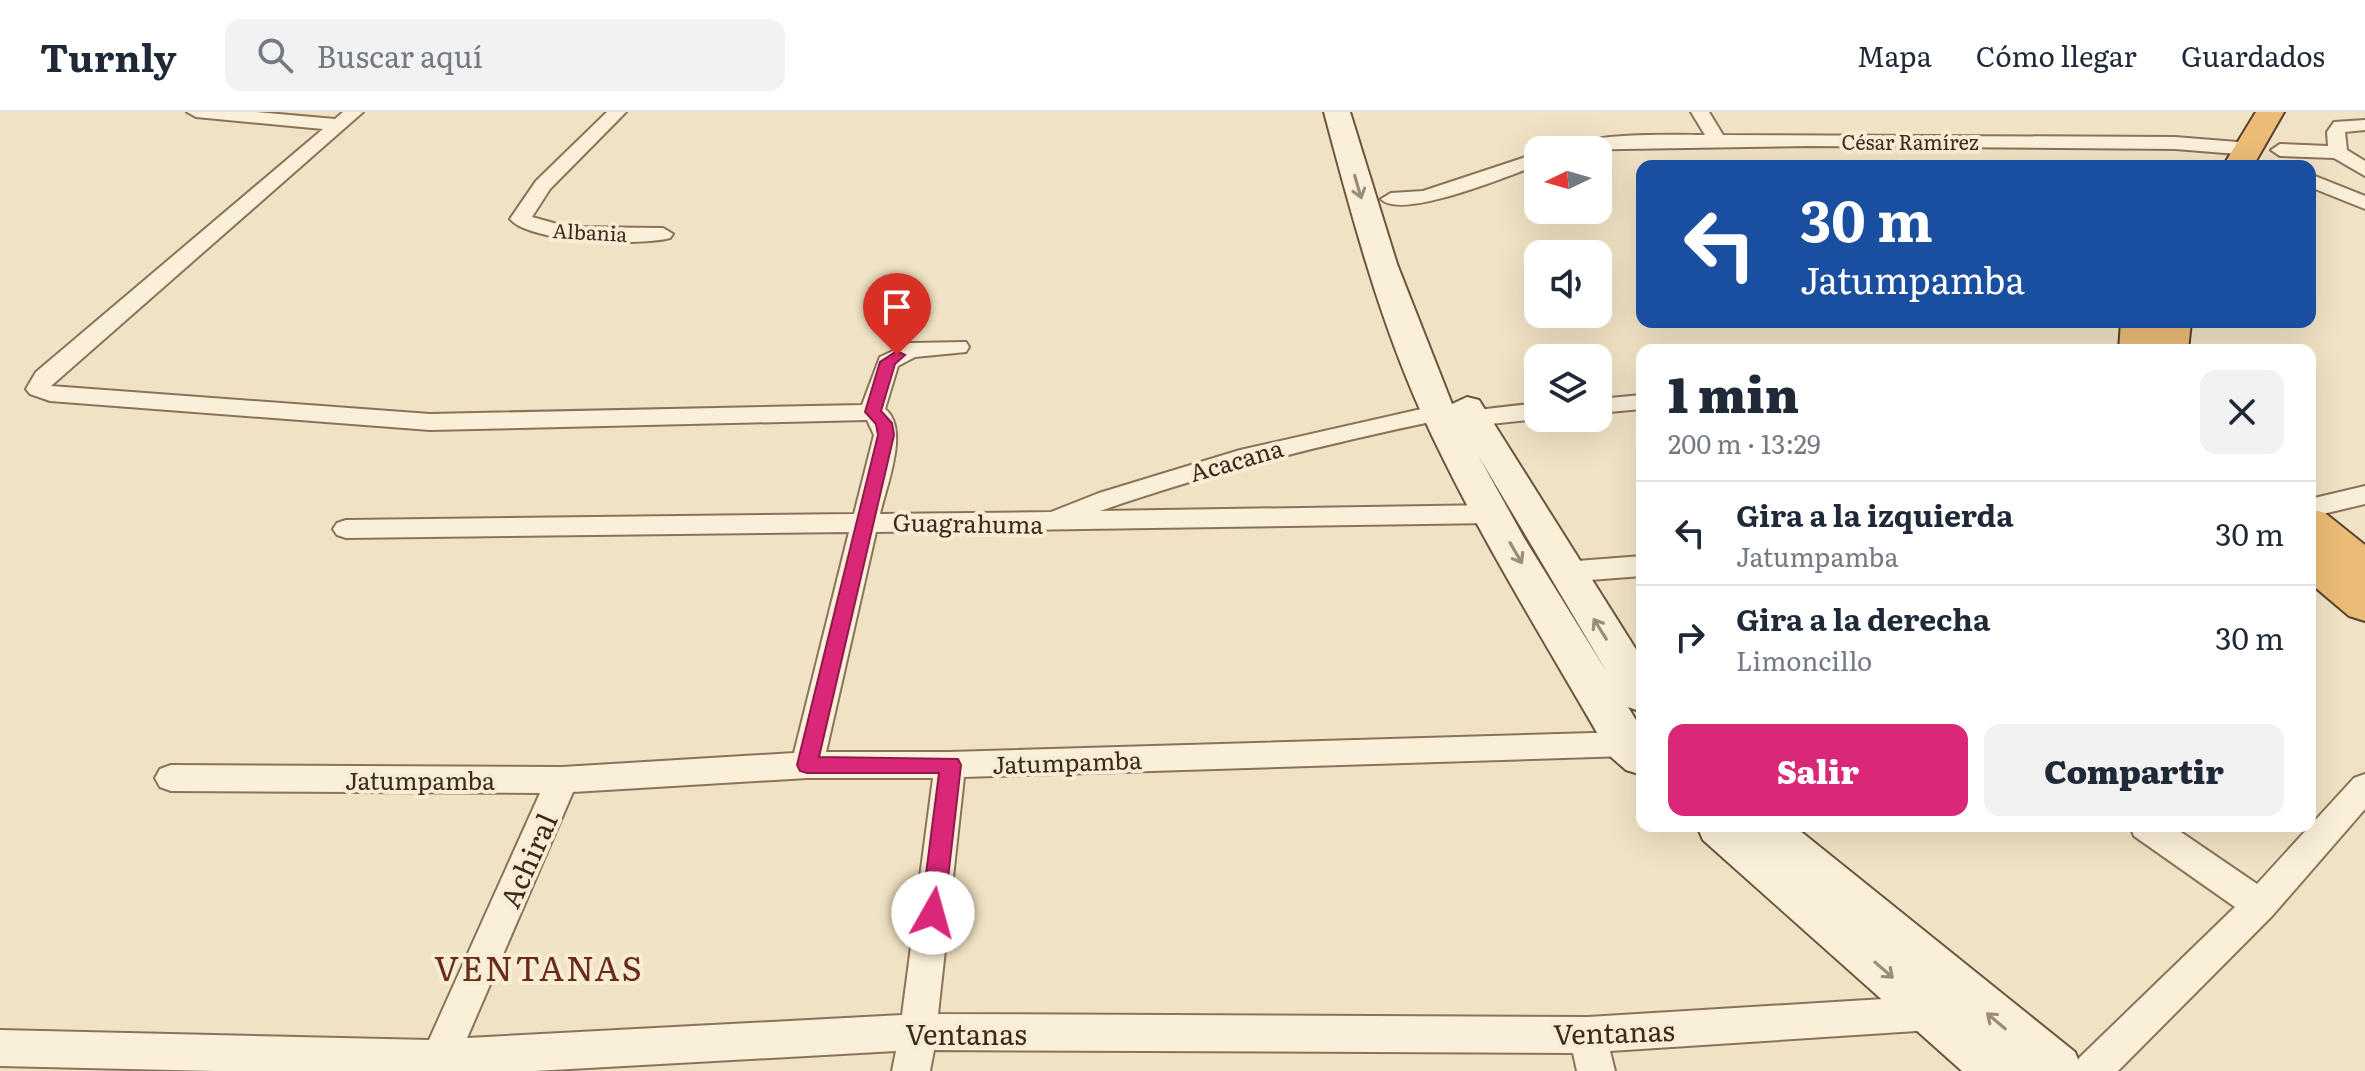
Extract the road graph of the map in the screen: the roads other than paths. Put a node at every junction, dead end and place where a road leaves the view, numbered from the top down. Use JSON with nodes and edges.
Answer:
{"nodes":[{"id":1,"x":196,"y":112,"type":"edge"},
{"id":2,"x":617,"y":112,"type":"edge"},
{"id":3,"x":1337,"y":112,"type":"edge"},
{"id":4,"x":1364,"y":112,"type":"edge"},
{"id":5,"x":1700,"y":112,"type":"edge"},
{"id":6,"x":2270,"y":112,"type":"edge"},
{"id":7,"x":2300,"y":112,"type":"edge"},
{"id":8,"x":346,"y":119,"type":"edge"},
{"id":9,"x":2365,"y":125,"type":"edge"},
{"id":10,"x":1718,"y":141,"type":"junction"},
{"id":11,"x":1612,"y":143,"type":"edge"},
{"id":12,"x":2338,"y":152,"type":"junction"},
{"id":13,"x":2244,"y":158,"type":"edge"},
{"id":14,"x":2277,"y":158,"type":"edge"},
{"id":15,"x":1524,"y":164,"type":"edge"},
{"id":16,"x":2365,"y":170,"type":"edge"},
{"id":17,"x":2316,"y":183,"type":"edge"},
{"id":18,"x":1391,"y":199,"type":"junction"},
{"id":19,"x":2365,"y":203,"type":"edge"},
{"id":20,"x":663,"y":234,"type":"dead end"},
{"id":21,"x":958,"y":347,"type":"dead end"},
{"id":22,"x":1636,"y":403,"type":"edge"},
{"id":23,"x":1612,"y":405,"type":"edge"},
{"id":24,"x":872,"y":412,"type":"junction"},
{"id":25,"x":1524,"y":412,"type":"edge"},
{"id":26,"x":1451,"y":417,"type":"junction"},
{"id":27,"x":2365,"y":495,"type":"edge"},
{"id":28,"x":2316,"y":507,"type":"edge"},
{"id":29,"x":1493,"y":514,"type":"junction"},
{"id":30,"x":865,"y":521,"type":"junction"},
{"id":31,"x":1039,"y":524,"type":"junction"},
{"id":32,"x":2316,"y":528,"type":"edge"},
{"id":33,"x":346,"y":529,"type":"dead end"},
{"id":34,"x":2316,"y":564,"type":"edge"},
{"id":35,"x":1636,"y":566,"type":"edge"},
{"id":36,"x":2365,"y":569,"type":"edge"},
{"id":37,"x":1564,"y":572,"type":"junction"},
{"id":38,"x":2365,"y":605,"type":"edge"},
{"id":39,"x":1636,"y":686,"type":"edge"},
{"id":40,"x":1635,"y":751,"type":"edge"},
{"id":41,"x":807,"y":765,"type":"junction"},
{"id":42,"x":950,"y":765,"type":"junction"},
{"id":43,"x":171,"y":778,"type":"dead end"},
{"id":44,"x":562,"y":780,"type":"junction"},
{"id":45,"x":2365,"y":787,"type":"edge"},
{"id":46,"x":1727,"y":832,"type":"edge"},
{"id":47,"x":1767,"y":832,"type":"edge"},
{"id":48,"x":2155,"y":832,"type":"edge"},
{"id":49,"x":2260,"y":905,"type":"junction"},
{"id":50,"x":1932,"y":1013,"type":"junction"},
{"id":51,"x":918,"y":1032,"type":"junction"},
{"id":52,"x":1588,"y":1035,"type":"junction"},
{"id":53,"x":0,"y":1048,"type":"edge"},
{"id":54,"x":437,"y":1064,"type":"edge"},
{"id":55,"x":911,"y":1071,"type":"edge"},
{"id":56,"x":1596,"y":1071,"type":"edge"},
{"id":57,"x":2002,"y":1071,"type":"edge"},
{"id":58,"x":2056,"y":1071,"type":"edge"},
{"id":59,"x":2092,"y":1071,"type":"edge"}],
"edges":[{"from":1,"to":8,"type":"street"},
{"from":2,"to":20,"type":"street","name":"Albania"},
{"from":3,"to":26,"type":"main road","one_way":true},
{"from":4,"to":18,"type":"main road"},
{"from":5,"to":10,"type":"street"},
{"from":6,"to":13,"type":"highway"},
{"from":7,"to":14,"type":"highway"},
{"from":8,"to":24,"type":"street"},
{"from":9,"to":12,"type":"street"},
{"from":10,"to":11,"type":"street","name":"César Ramírez"},
{"from":10,"to":13,"type":"street","name":"César Ramírez"},
{"from":12,"to":14,"type":"street"},
{"from":12,"to":16,"type":"street"},
{"from":15,"to":18,"type":"street"},
{"from":17,"to":19,"type":"street"},
{"from":18,"to":26,"type":"main road"},
{"from":21,"to":24,"type":"street"},
{"from":22,"to":23,"type":"street"},
{"from":24,"to":30,"type":"street"},
{"from":25,"to":26,"type":"street","name":"Acacana"},
{"from":26,"to":29,"type":"main road"},
{"from":26,"to":31,"type":"street","name":"Acacana"},
{"from":26,"to":37,"type":"main road"},
{"from":27,"to":28,"type":"street"},
{"from":29,"to":31,"type":"street","name":"Guagrahuma"},
{"from":29,"to":40,"type":"main road","one_way":true},
{"from":30,"to":31,"type":"street","name":"Guagrahuma"},
{"from":30,"to":33,"type":"street","name":"Guagrahuma"},
{"from":30,"to":41,"type":"street"},
{"from":32,"to":36,"type":"highway"},
{"from":34,"to":38,"type":"highway"},
{"from":35,"to":37,"type":"street"},
{"from":39,"to":37,"type":"main road","one_way":true},
{"from":40,"to":42,"type":"street","name":"Jatumpamba"},
{"from":41,"to":42,"type":"street","name":"Jatumpamba"},
{"from":41,"to":44,"type":"street","name":"Jatumpamba"},
{"from":42,"to":51,"type":"street"},
{"from":43,"to":44,"type":"street","name":"Jatumpamba"},
{"from":44,"to":54,"type":"street","name":"Achiral"},
{"from":45,"to":49,"type":"street"},
{"from":46,"to":50,"type":"main road","one_way":true},
{"from":58,"to":47,"type":"main road","one_way":true},
{"from":48,"to":49,"type":"street"},
{"from":49,"to":59,"type":"street"},
{"from":50,"to":52,"type":"street","name":"Ventanas"},
{"from":50,"to":57,"type":"main road"},
{"from":51,"to":52,"type":"street","name":"Ventanas"},
{"from":51,"to":54,"type":"street","name":"Ventanas"},
{"from":51,"to":55,"type":"street"},
{"from":52,"to":56,"type":"street"},
{"from":53,"to":54,"type":"street","name":"Ventanas"}]}
